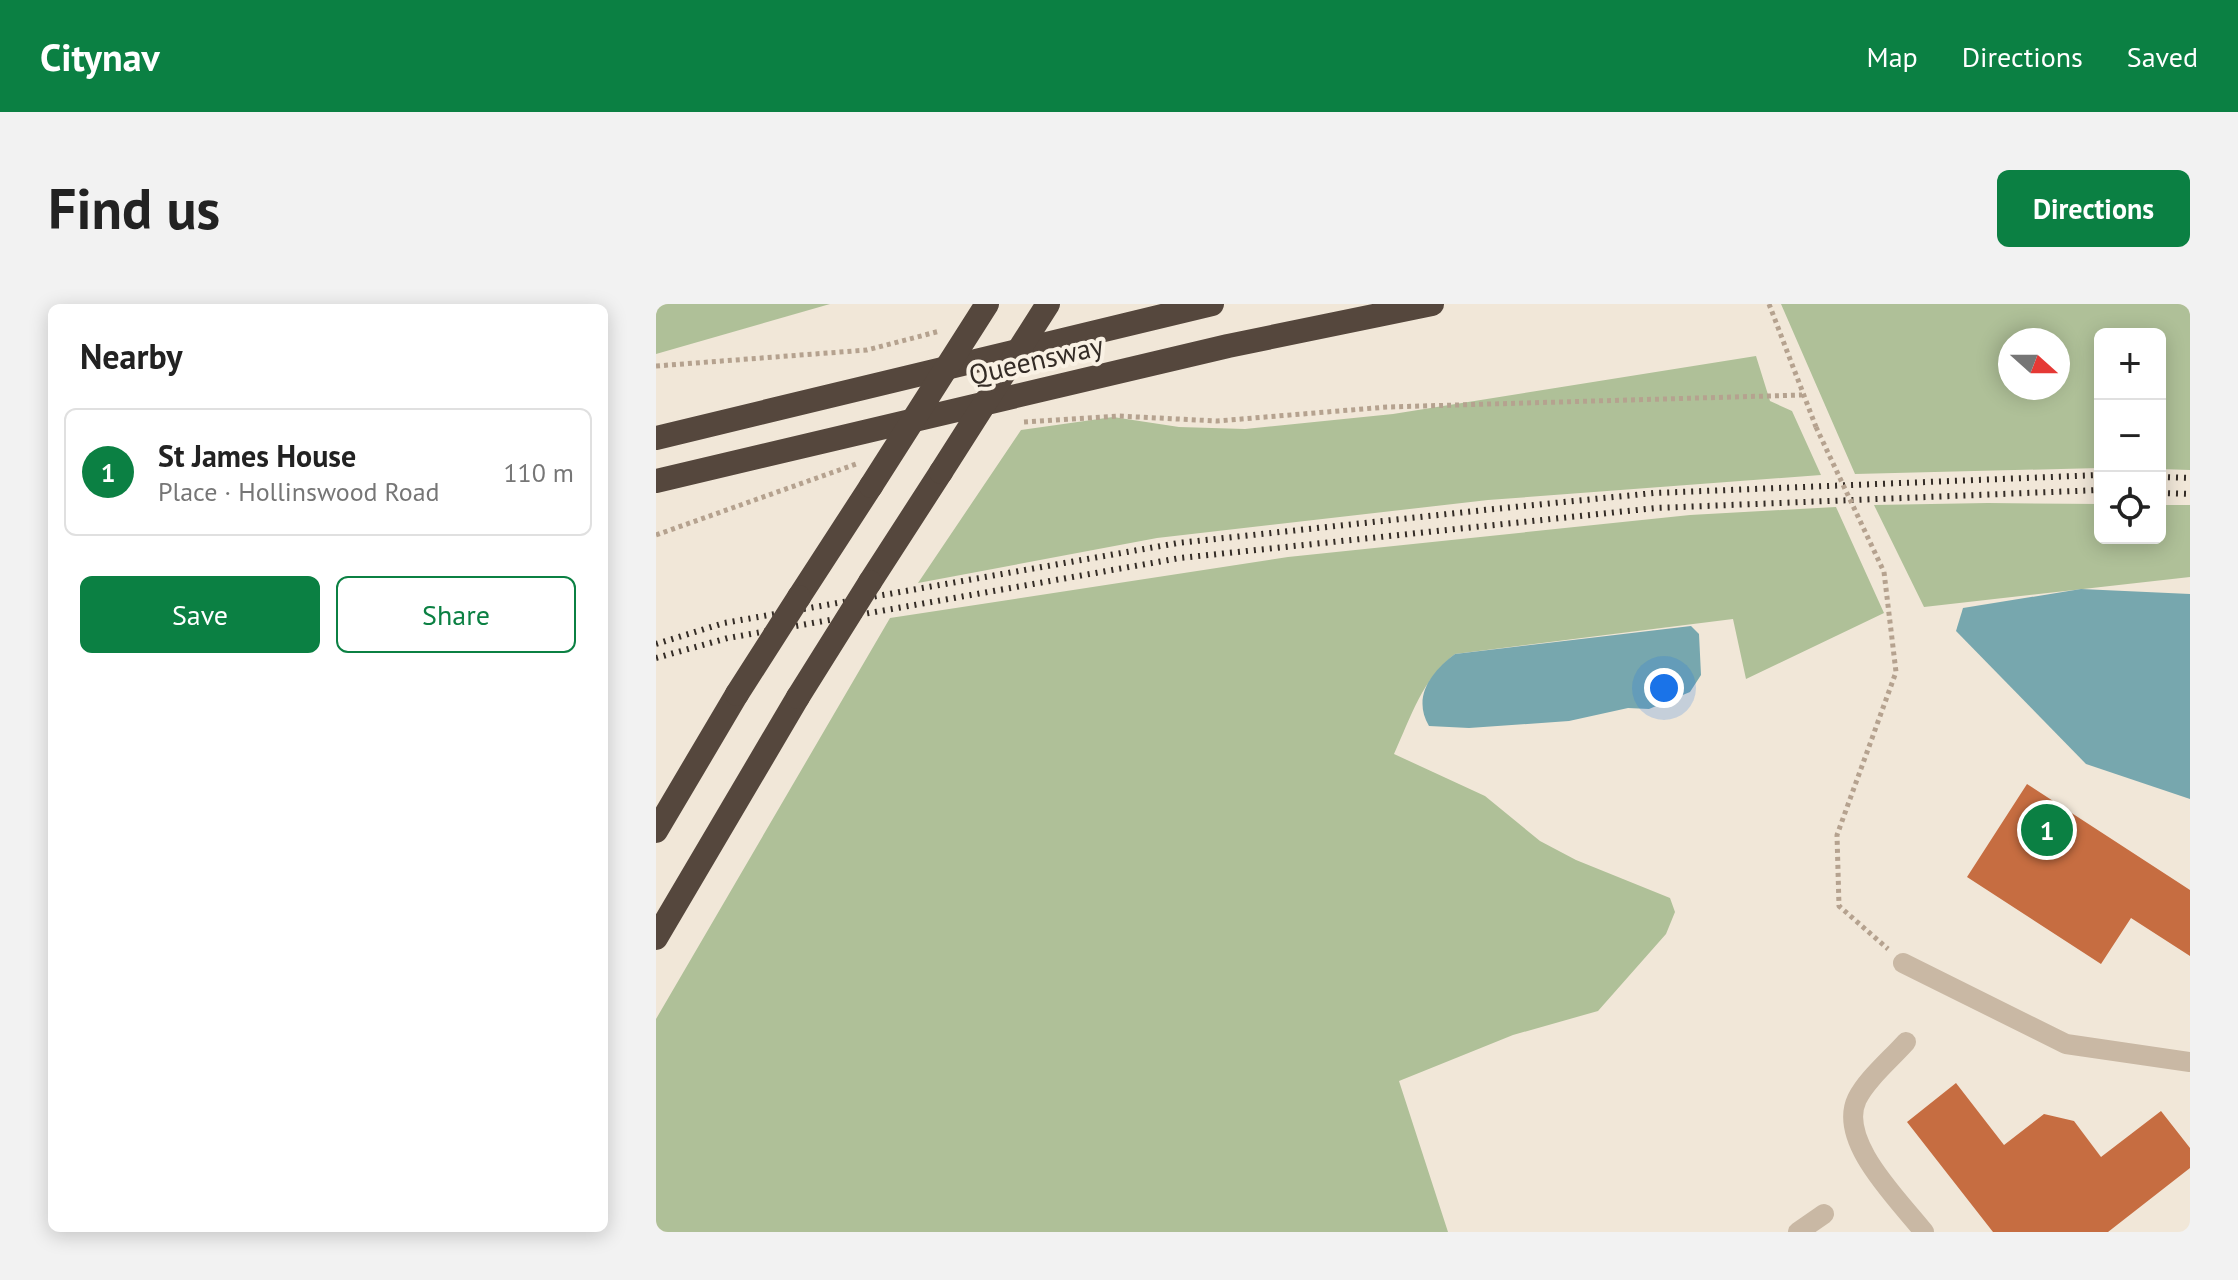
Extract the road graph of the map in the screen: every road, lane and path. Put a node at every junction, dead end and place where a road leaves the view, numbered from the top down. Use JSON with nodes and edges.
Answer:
{"nodes":[{"id":1,"x":987,"y":304,"type":"edge"},
{"id":2,"x":1048,"y":304,"type":"edge"},
{"id":3,"x":1212,"y":304,"type":"edge"},
{"id":4,"x":1432,"y":304,"type":"edge"},
{"id":5,"x":1769,"y":304,"type":"edge"},
{"id":6,"x":943,"y":331,"type":"dead end"},
{"id":7,"x":656,"y":366,"type":"edge"},
{"id":8,"x":1802,"y":395,"type":"junction"},
{"id":9,"x":1012,"y":425,"type":"dead end"},
{"id":10,"x":656,"y":438,"type":"edge"},
{"id":11,"x":860,"y":463,"type":"dead end"},
{"id":12,"x":656,"y":481,"type":"edge"},
{"id":13,"x":656,"y":535,"type":"edge"},
{"id":14,"x":656,"y":831,"type":"edge"},
{"id":15,"x":656,"y":938,"type":"edge"},
{"id":16,"x":1903,"y":963,"type":"joint"},
{"id":17,"x":1906,"y":1042,"type":"dead end"},
{"id":18,"x":2190,"y":1062,"type":"edge"},
{"id":19,"x":1824,"y":1214,"type":"dead end"},
{"id":20,"x":1798,"y":1232,"type":"edge"},
{"id":21,"x":1924,"y":1232,"type":"edge"}],
"edges":[{"from":1,"to":14,"type":"highway","bridge":true},
{"from":2,"to":15,"type":"highway","bridge":true},
{"from":3,"to":10,"type":"highway","name":"Queensway"},
{"from":4,"to":12,"type":"highway","name":"Queensway"},
{"from":5,"to":8,"type":"path"},
{"from":6,"to":7,"type":"path"},
{"from":8,"to":9,"type":"path"},
{"from":8,"to":16,"type":"path","bridge":true},
{"from":11,"to":13,"type":"path"},
{"from":16,"to":18,"type":"street"},
{"from":17,"to":21,"type":"street"},
{"from":19,"to":20,"type":"street"}]}
